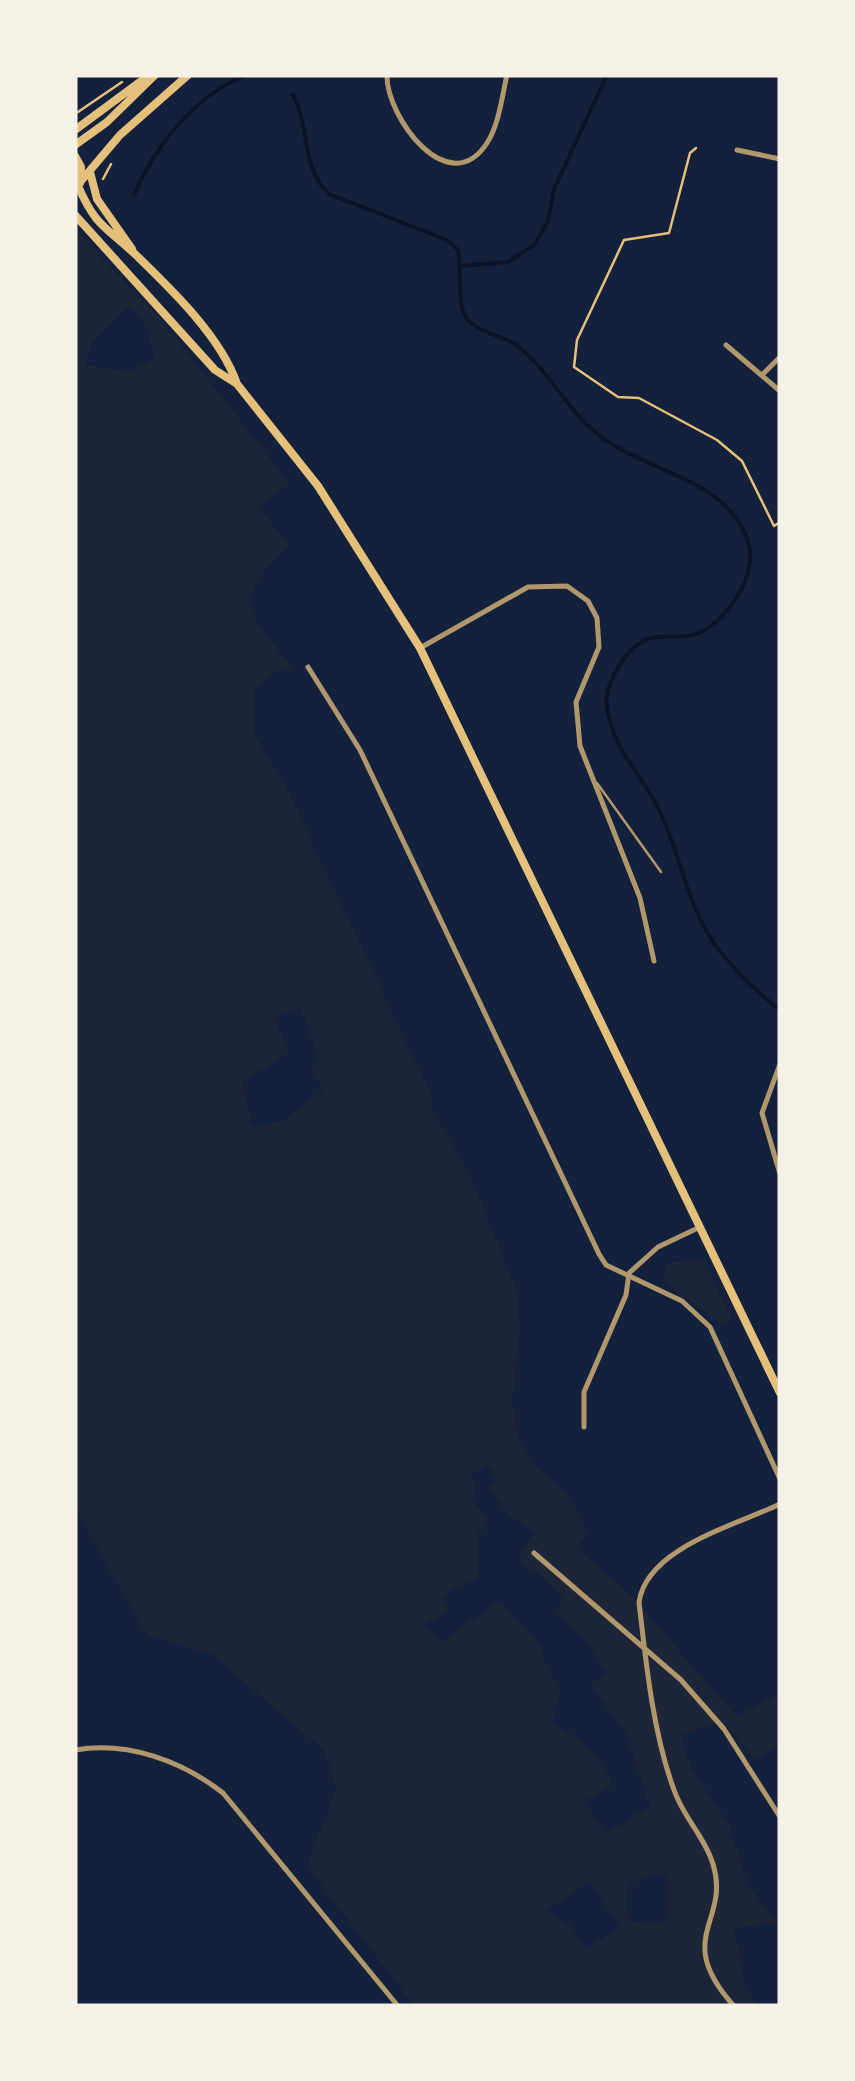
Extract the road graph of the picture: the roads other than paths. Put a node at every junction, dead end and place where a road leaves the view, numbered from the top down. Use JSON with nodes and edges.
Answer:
{"nodes":[{"id":1,"x":152,"y":75,"type":"edge"},
{"id":2,"x":188,"y":75,"type":"edge"},
{"id":3,"x":387,"y":75,"type":"edge"},
{"id":4,"x":507,"y":75,"type":"edge"},
{"id":5,"x":75,"y":130,"type":"edge"},
{"id":6,"x":75,"y":145,"type":"edge"},
{"id":7,"x":738,"y":150,"type":"dead end"},
{"id":8,"x":75,"y":156,"type":"edge"},
{"id":9,"x":780,"y":159,"type":"edge"},
{"id":10,"x":90,"y":172,"type":"junction"},
{"id":11,"x":78,"y":186,"type":"edge"},
{"id":12,"x":75,"y":215,"type":"edge"},
{"id":13,"x":134,"y":253,"type":"junction"},
{"id":14,"x":726,"y":345,"type":"dead end"},
{"id":15,"x":780,"y":357,"type":"edge"},
{"id":16,"x":764,"y":373,"type":"junction"},
{"id":17,"x":236,"y":384,"type":"junction"},
{"id":18,"x":780,"y":391,"type":"edge"},
{"id":19,"x":420,"y":648,"type":"junction"},
{"id":20,"x":308,"y":667,"type":"dead end"},
{"id":21,"x":584,"y":765,"type":"junction"},
{"id":22,"x":660,"y":872,"type":"dead end"},
{"id":23,"x":654,"y":961,"type":"dead end"},
{"id":24,"x":780,"y":1064,"type":"edge"},
{"id":25,"x":780,"y":1174,"type":"edge"},
{"id":26,"x":700,"y":1227,"type":"junction"},
{"id":27,"x":629,"y":1273,"type":"junction"},
{"id":28,"x":780,"y":1392,"type":"edge"},
{"id":29,"x":584,"y":1426,"type":"dead end"},
{"id":30,"x":780,"y":1479,"type":"edge"},
{"id":31,"x":780,"y":1504,"type":"edge"},
{"id":32,"x":534,"y":1553,"type":"dead end"},
{"id":33,"x":644,"y":1644,"type":"junction"},
{"id":34,"x":75,"y":1750,"type":"edge"},
{"id":35,"x":780,"y":1817,"type":"edge"},
{"id":36,"x":398,"y":2006,"type":"edge"},
{"id":37,"x":734,"y":2006,"type":"edge"}],
"edges":[{"from":1,"to":5,"type":"main road"},
{"from":1,"to":6,"type":"main road"},
{"from":2,"to":10,"type":"main road"},
{"from":3,"to":4,"type":"street"},
{"from":7,"to":9,"type":"street"},
{"from":8,"to":11,"type":"main road"},
{"from":10,"to":11,"type":"main road"},
{"from":10,"to":13,"type":"main road"},
{"from":11,"to":13,"type":"main road"},
{"from":12,"to":17,"type":"main road"},
{"from":13,"to":17,"type":"main road"},
{"from":14,"to":16,"type":"street"},
{"from":15,"to":16,"type":"street"},
{"from":16,"to":18,"type":"street"},
{"from":17,"to":19,"type":"main road"},
{"from":19,"to":21,"type":"street"},
{"from":19,"to":26,"type":"main road"},
{"from":20,"to":27,"type":"street"},
{"from":21,"to":22,"type":"lane"},
{"from":21,"to":23,"type":"street"},
{"from":24,"to":25,"type":"street"},
{"from":26,"to":27,"type":"street"},
{"from":26,"to":28,"type":"main road"},
{"from":27,"to":29,"type":"street"},
{"from":27,"to":30,"type":"street"},
{"from":31,"to":33,"type":"street"},
{"from":32,"to":33,"type":"street"},
{"from":33,"to":35,"type":"street"},
{"from":33,"to":37,"type":"street"},
{"from":34,"to":36,"type":"street"}]}
